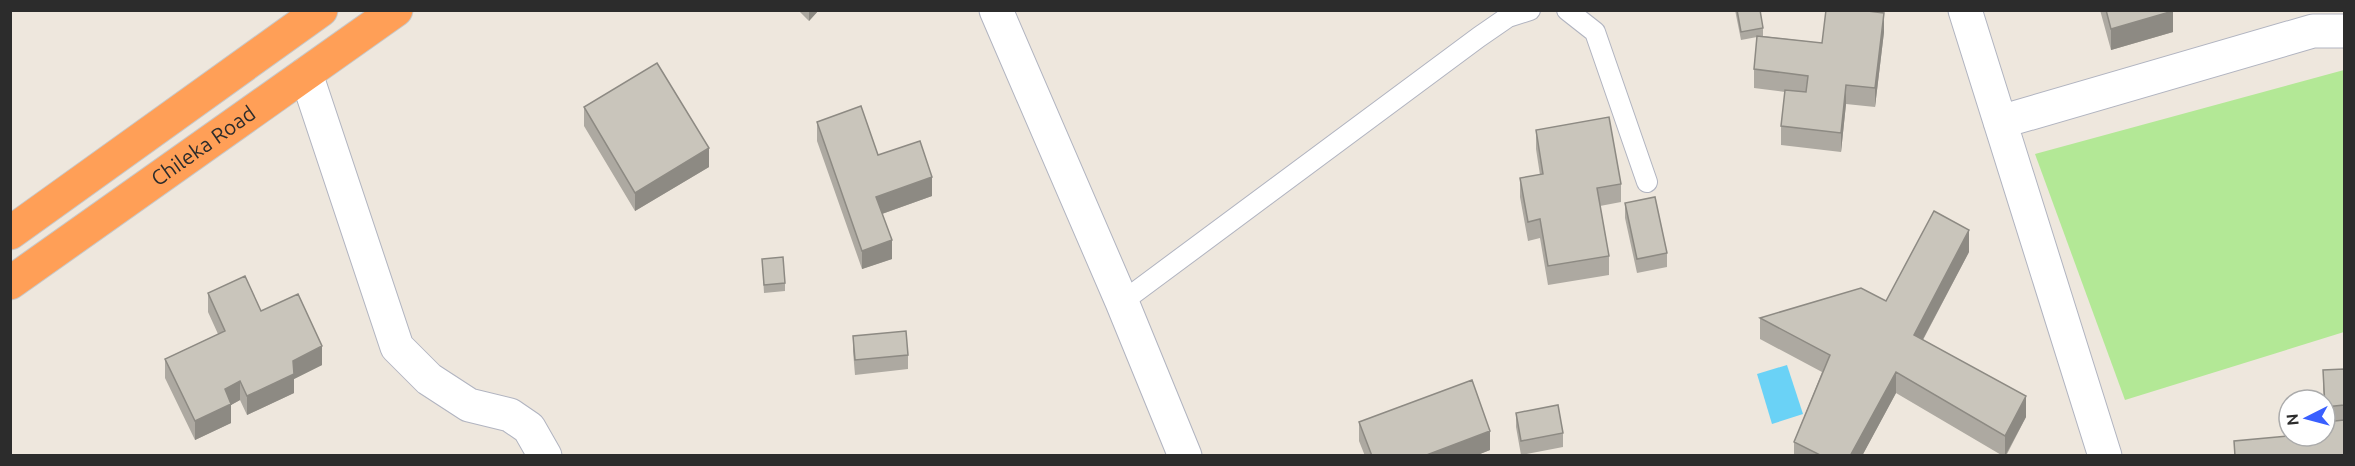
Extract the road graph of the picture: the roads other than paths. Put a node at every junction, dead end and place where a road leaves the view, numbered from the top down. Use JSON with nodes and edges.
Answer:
{"nodes":[{"id":1,"x":321,"y":10,"type":"edge"},
{"id":2,"x":396,"y":10,"type":"edge"},
{"id":3,"x":996,"y":10,"type":"edge"},
{"id":4,"x":1530,"y":10,"type":"edge"},
{"id":5,"x":1567,"y":10,"type":"edge"},
{"id":6,"x":1965,"y":10,"type":"edge"},
{"id":7,"x":2344,"y":31,"type":"edge"},
{"id":8,"x":306,"y":74,"type":"junction"},
{"id":9,"x":2000,"y":122,"type":"junction"},
{"id":10,"x":1647,"y":182,"type":"dead end"},
{"id":11,"x":10,"y":233,"type":"edge"},
{"id":12,"x":10,"y":283,"type":"edge"},
{"id":13,"x":1122,"y":302,"type":"junction"},
{"id":14,"x":545,"y":456,"type":"edge"},
{"id":15,"x":1185,"y":456,"type":"edge"},
{"id":16,"x":2105,"y":456,"type":"edge"}],
"edges":[{"from":1,"to":11,"type":"highway","name":"Chileka Road"},
{"from":2,"to":8,"type":"highway","name":"Chileka Road"},
{"from":3,"to":13,"type":"street"},
{"from":4,"to":13,"type":"lane"},
{"from":5,"to":10,"type":"lane"},
{"from":6,"to":9,"type":"street"},
{"from":7,"to":9,"type":"street"},
{"from":8,"to":12,"type":"highway","name":"Chileka Road"},
{"from":8,"to":14,"type":"street"},
{"from":9,"to":16,"type":"street"},
{"from":13,"to":15,"type":"street"}]}
